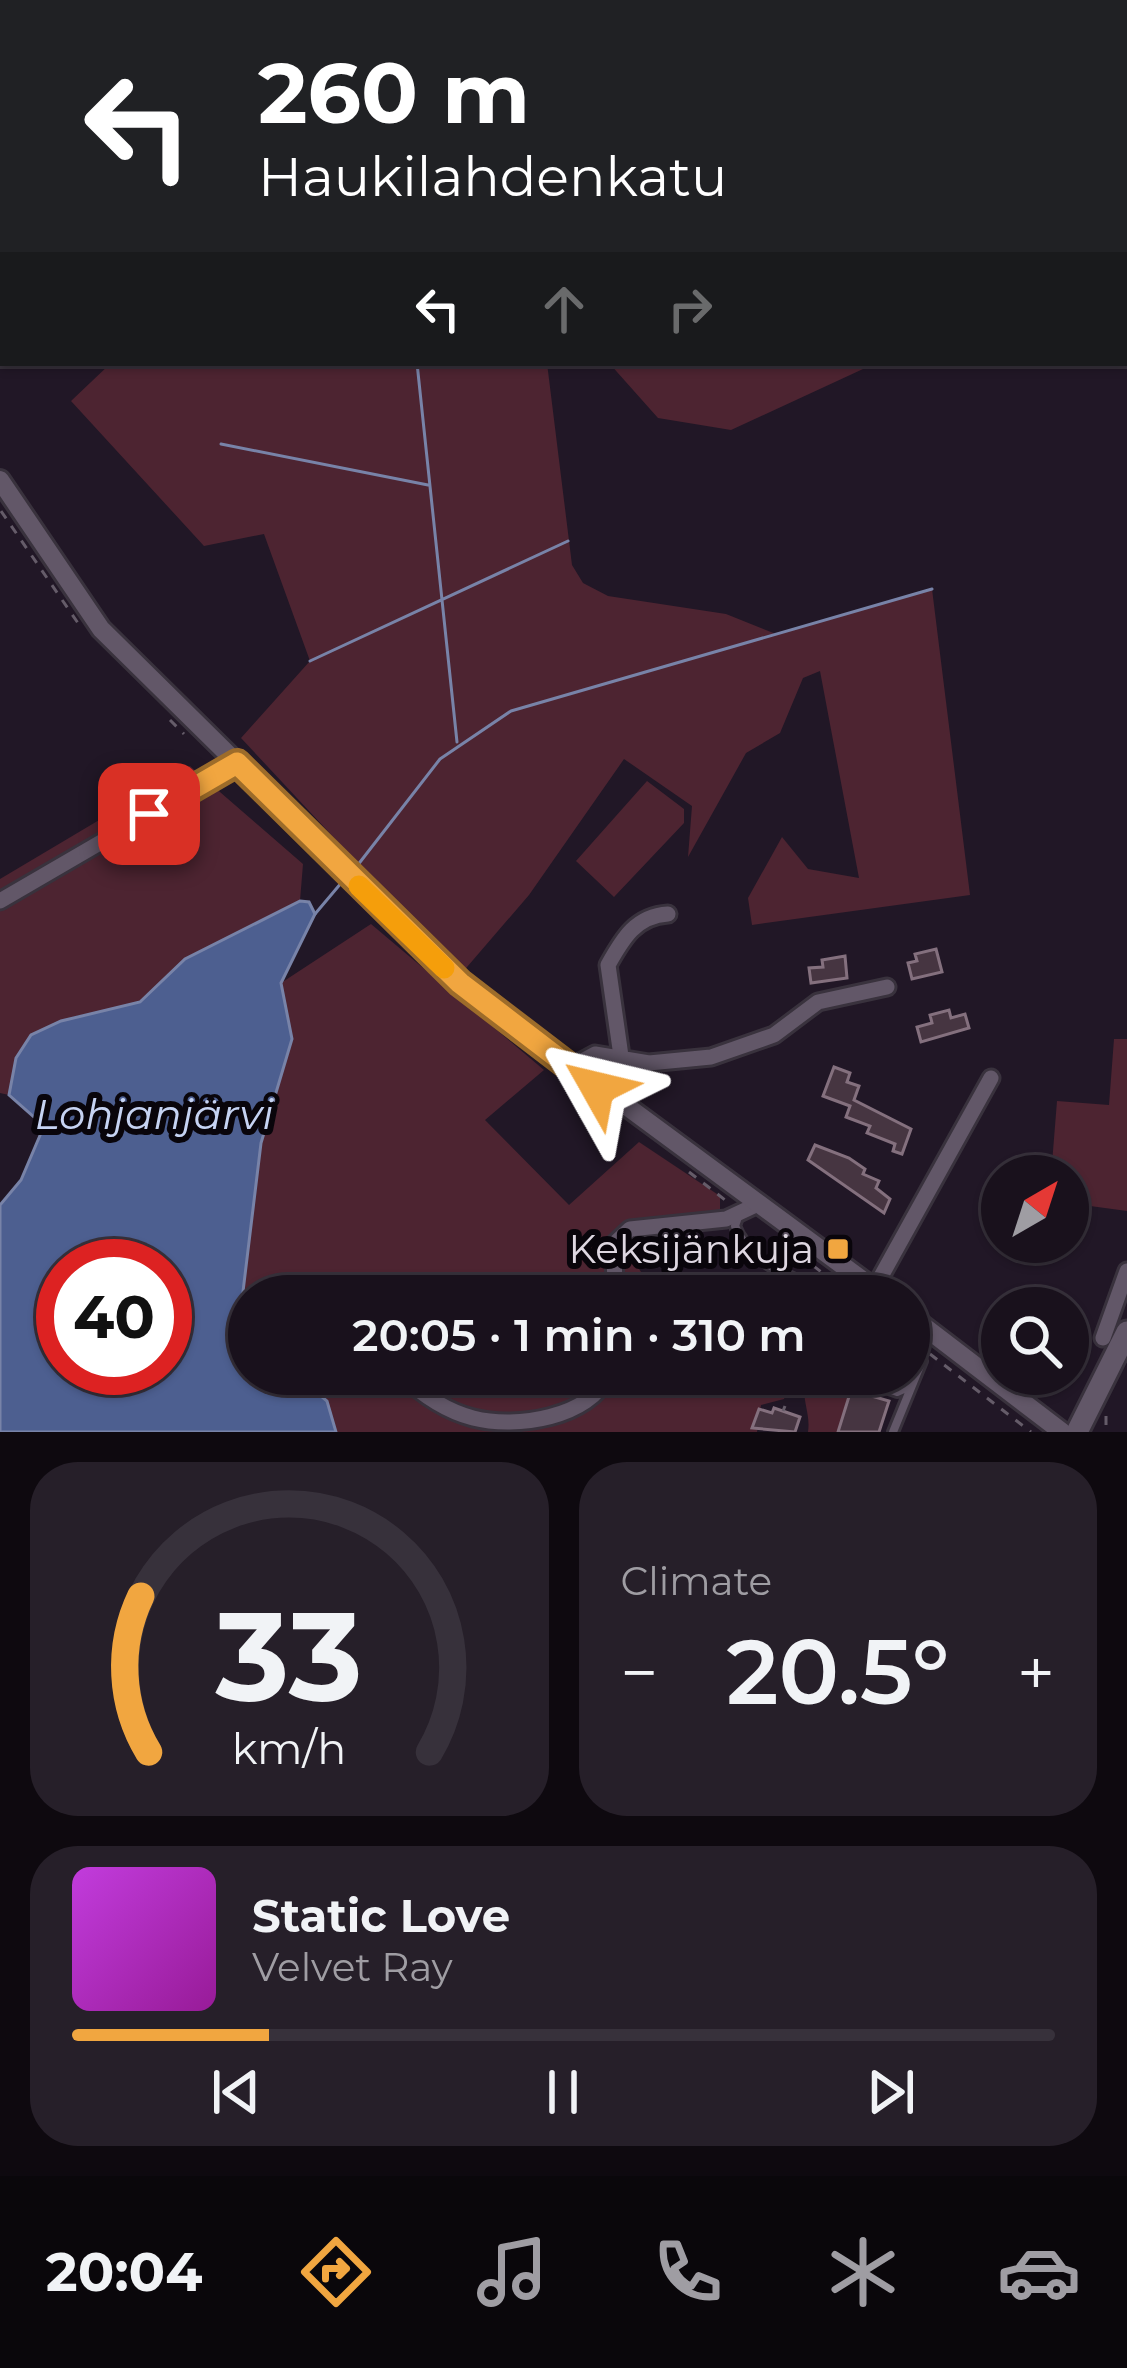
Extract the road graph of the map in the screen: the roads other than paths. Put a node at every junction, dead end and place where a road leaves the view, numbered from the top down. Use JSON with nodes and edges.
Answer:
{"nodes":[{"id":1,"x":0,"y":480,"type":"edge"},
{"id":2,"x":237,"y":763,"type":"junction"},
{"id":3,"x":0,"y":902,"type":"edge"},
{"id":4,"x":668,"y":914,"type":"dead end"},
{"id":5,"x":887,"y":987,"type":"dead end"},
{"id":6,"x":621,"y":1056,"type":"junction"},
{"id":7,"x":569,"y":1068,"type":"junction"},
{"id":8,"x":991,"y":1078,"type":"dead end"},
{"id":9,"x":749,"y":1208,"type":"junction"},
{"id":10,"x":794,"y":1230,"type":"junction"},
{"id":11,"x":776,"y":1266,"type":"junction"},
{"id":12,"x":1127,"y":1271,"type":"edge"},
{"id":13,"x":616,"y":1275,"type":"edge"},
{"id":14,"x":774,"y":1275,"type":"edge"},
{"id":15,"x":786,"y":1275,"type":"edge"},
{"id":16,"x":856,"y":1275,"type":"edge"},
{"id":17,"x":888,"y":1275,"type":"edge"},
{"id":18,"x":930,"y":1331,"type":"edge"},
{"id":19,"x":1127,"y":1333,"type":"edge"},
{"id":20,"x":1103,"y":1337,"type":"dead end"},
{"id":21,"x":431,"y":1395,"type":"edge"},
{"id":22,"x":597,"y":1395,"type":"edge"},
{"id":23,"x":906,"y":1395,"type":"edge"},
{"id":24,"x":893,"y":1432,"type":"edge"},
{"id":25,"x":1062,"y":1432,"type":"edge"},
{"id":26,"x":1077,"y":1432,"type":"edge"}],
"edges":[{"from":1,"to":2,"type":"street"},
{"from":2,"to":3,"type":"street"},
{"from":2,"to":7,"type":"street"},
{"from":4,"to":6,"type":"street"},
{"from":5,"to":6,"type":"street"},
{"from":6,"to":7,"type":"street"},
{"from":7,"to":9,"type":"street"},
{"from":8,"to":17,"type":"street"},
{"from":9,"to":10,"type":"street"},
{"from":9,"to":11,"type":"lane"},
{"from":9,"to":13,"type":"street"},
{"from":10,"to":11,"type":"street"},
{"from":10,"to":16,"type":"street"},
{"from":11,"to":14,"type":"lane"},
{"from":11,"to":15,"type":"lane"},
{"from":12,"to":20,"type":"street"},
{"from":18,"to":25,"type":"street"},
{"from":19,"to":26,"type":"main road"},
{"from":21,"to":22,"type":"street"},
{"from":23,"to":24,"type":"lane"}]}
